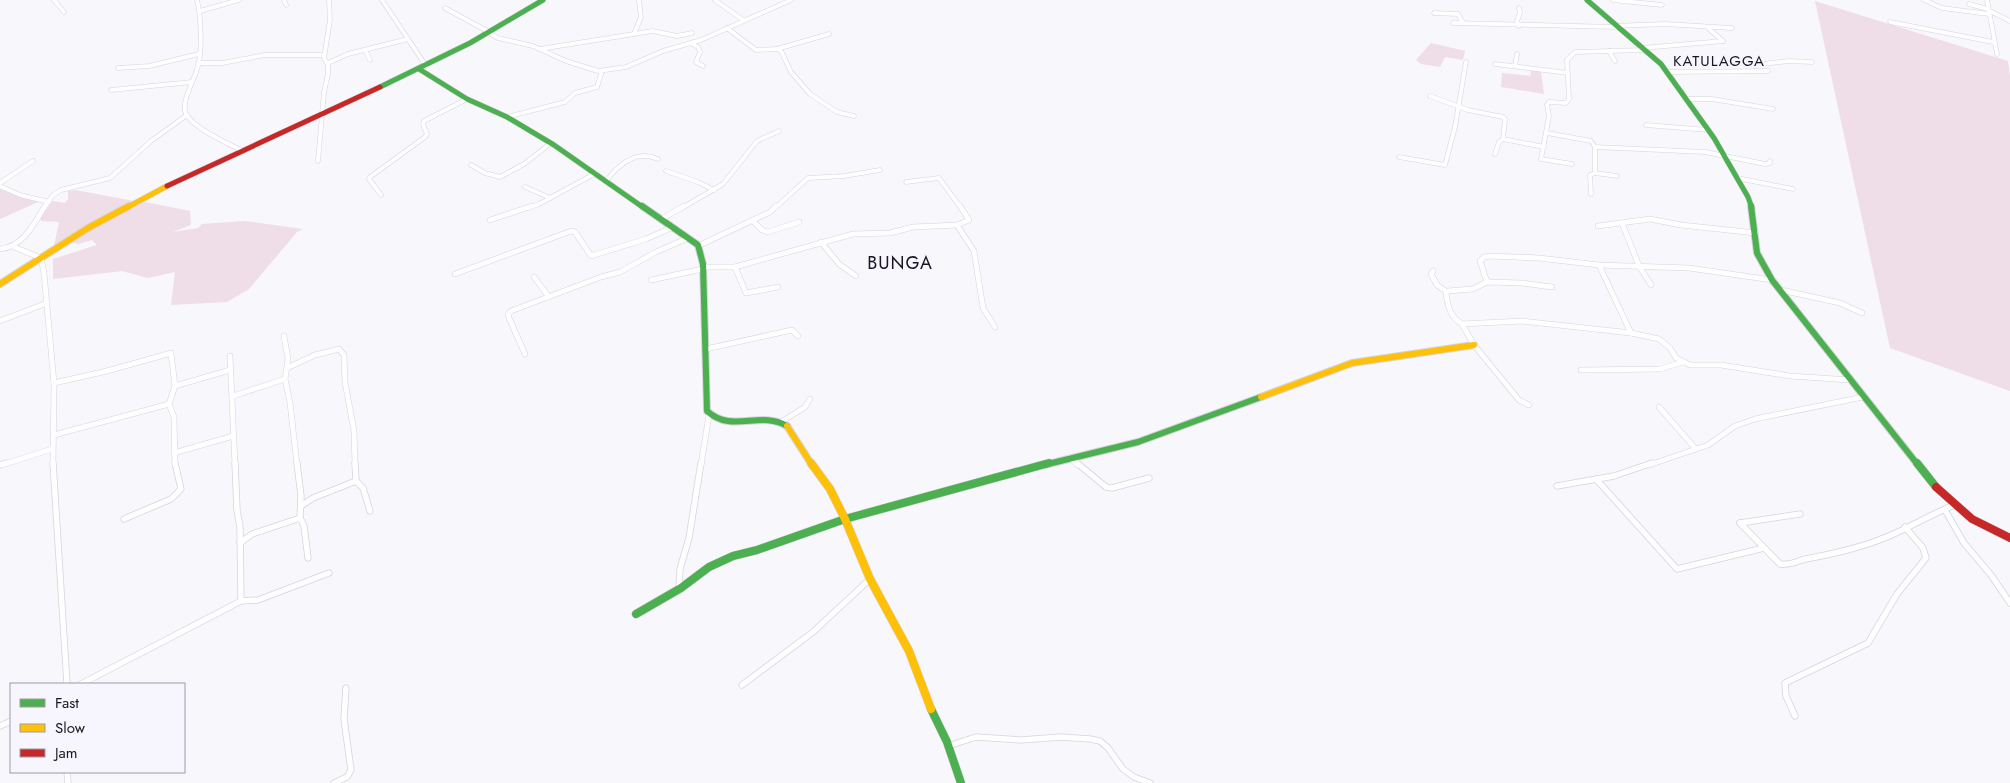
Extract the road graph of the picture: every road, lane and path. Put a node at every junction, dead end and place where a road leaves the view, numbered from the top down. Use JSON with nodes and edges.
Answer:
{"nodes":[{"id":1,"x":54,"y":0,"type":"edge"},
{"id":2,"x":197,"y":0,"type":"edge"},
{"id":3,"x":239,"y":0,"type":"edge"},
{"id":4,"x":284,"y":0,"type":"edge"},
{"id":5,"x":329,"y":0,"type":"edge"},
{"id":6,"x":382,"y":0,"type":"edge"},
{"id":7,"x":543,"y":0,"type":"edge"},
{"id":8,"x":639,"y":0,"type":"edge"},
{"id":9,"x":715,"y":0,"type":"edge"},
{"id":10,"x":791,"y":0,"type":"edge"},
{"id":11,"x":1586,"y":0,"type":"edge"},
{"id":12,"x":1613,"y":0,"type":"edge"},
{"id":13,"x":1653,"y":0,"type":"edge"},
{"id":14,"x":1924,"y":0,"type":"edge"},
{"id":15,"x":1987,"y":0,"type":"edge"},
{"id":16,"x":1969,"y":4,"type":"dead end"},
{"id":17,"x":286,"y":5,"type":"dead end"},
{"id":18,"x":1656,"y":5,"type":"junction"},
{"id":19,"x":1662,"y":6,"type":"dead end"},
{"id":20,"x":445,"y":8,"type":"dead end"},
{"id":21,"x":1519,"y":8,"type":"dead end"},
{"id":22,"x":200,"y":11,"type":"junction"},
{"id":23,"x":1988,"y":11,"type":"junction"},
{"id":24,"x":64,"y":12,"type":"dead end"},
{"id":25,"x":1434,"y":13,"type":"dead end"},
{"id":26,"x":743,"y":20,"type":"junction"},
{"id":27,"x":2010,"y":21,"type":"edge"},
{"id":28,"x":1890,"y":22,"type":"dead end"},
{"id":29,"x":1453,"y":23,"type":"dead end"},
{"id":30,"x":1463,"y":23,"type":"junction"},
{"id":31,"x":1519,"y":26,"type":"junction"},
{"id":32,"x":1616,"y":26,"type":"junction"},
{"id":33,"x":1708,"y":27,"type":"junction"},
{"id":34,"x":727,"y":28,"type":"junction"},
{"id":35,"x":1732,"y":28,"type":"dead end"},
{"id":36,"x":489,"y":33,"type":"junction"},
{"id":37,"x":692,"y":33,"type":"dead end"},
{"id":38,"x":634,"y":34,"type":"junction"},
{"id":39,"x":829,"y":34,"type":"dead end"},
{"id":40,"x":408,"y":39,"type":"junction"},
{"id":41,"x":1993,"y":42,"type":"junction"},
{"id":42,"x":692,"y":44,"type":"junction"},
{"id":43,"x":777,"y":49,"type":"junction"},
{"id":44,"x":1643,"y":49,"type":"junction"},
{"id":45,"x":365,"y":50,"type":"junction"},
{"id":46,"x":540,"y":50,"type":"junction"},
{"id":47,"x":1609,"y":51,"type":"junction"},
{"id":48,"x":199,"y":54,"type":"junction"},
{"id":49,"x":1517,"y":54,"type":"dead end"},
{"id":50,"x":1997,"y":54,"type":"dead end"},
{"id":51,"x":324,"y":55,"type":"junction"},
{"id":52,"x":370,"y":60,"type":"dead end"},
{"id":53,"x":1615,"y":60,"type":"dead end"},
{"id":54,"x":1466,"y":62,"type":"dead end"},
{"id":55,"x":1812,"y":62,"type":"dead end"},
{"id":56,"x":198,"y":63,"type":"junction"},
{"id":57,"x":328,"y":63,"type":"junction"},
{"id":58,"x":1495,"y":64,"type":"dead end"},
{"id":59,"x":703,"y":66,"type":"dead end"},
{"id":60,"x":1515,"y":66,"type":"junction"},
{"id":61,"x":422,"y":67,"type":"junction"},
{"id":62,"x":118,"y":68,"type":"dead end"},
{"id":63,"x":602,"y":71,"type":"junction"},
{"id":64,"x":1768,"y":71,"type":"junction"},
{"id":65,"x":1668,"y":72,"type":"junction"},
{"id":66,"x":1568,"y":74,"type":"junction"},
{"id":67,"x":1773,"y":76,"type":"dead end"},
{"id":68,"x":192,"y":82,"type":"junction"},
{"id":69,"x":111,"y":90,"type":"dead end"},
{"id":70,"x":1430,"y":96,"type":"dead end"},
{"id":71,"x":466,"y":99,"type":"junction"},
{"id":72,"x":1686,"y":99,"type":"junction"},
{"id":73,"x":1457,"y":106,"type":"junction"},
{"id":74,"x":1773,"y":109,"type":"dead end"},
{"id":75,"x":322,"y":114,"type":"junction"},
{"id":76,"x":187,"y":115,"type":"junction"},
{"id":77,"x":854,"y":116,"type":"dead end"},
{"id":78,"x":507,"y":117,"type":"junction"},
{"id":79,"x":1646,"y":125,"type":"dead end"},
{"id":80,"x":1708,"y":130,"type":"junction"},
{"id":81,"x":779,"y":131,"type":"dead end"},
{"id":82,"x":1547,"y":133,"type":"junction"},
{"id":83,"x":1503,"y":139,"type":"junction"},
{"id":84,"x":551,"y":144,"type":"junction"},
{"id":85,"x":1544,"y":147,"type":"junction"},
{"id":86,"x":1595,"y":147,"type":"junction"},
{"id":87,"x":240,"y":150,"type":"junction"},
{"id":88,"x":1496,"y":154,"type":"dead end"},
{"id":89,"x":1724,"y":156,"type":"junction"},
{"id":90,"x":1399,"y":157,"type":"dead end"},
{"id":91,"x":658,"y":159,"type":"dead end"},
{"id":92,"x":33,"y":161,"type":"dead end"},
{"id":93,"x":318,"y":161,"type":"dead end"},
{"id":94,"x":1770,"y":162,"type":"dead end"},
{"id":95,"x":471,"y":164,"type":"dead end"},
{"id":96,"x":1572,"y":164,"type":"dead end"},
{"id":97,"x":880,"y":170,"type":"dead end"},
{"id":98,"x":666,"y":171,"type":"dead end"},
{"id":99,"x":596,"y":173,"type":"junction"},
{"id":100,"x":1595,"y":173,"type":"junction"},
{"id":101,"x":1617,"y":176,"type":"dead end"},
{"id":102,"x":1737,"y":178,"type":"junction"},
{"id":103,"x":607,"y":180,"type":"junction"},
{"id":104,"x":906,"y":182,"type":"dead end"},
{"id":105,"x":0,"y":184,"type":"edge"},
{"id":106,"x":525,"y":187,"type":"dead end"},
{"id":107,"x":1792,"y":189,"type":"dead end"},
{"id":108,"x":714,"y":190,"type":"junction"},
{"id":109,"x":1591,"y":194,"type":"dead end"},
{"id":110,"x":381,"y":195,"type":"dead end"},
{"id":111,"x":550,"y":198,"type":"junction"},
{"id":112,"x":48,"y":202,"type":"junction"},
{"id":113,"x":490,"y":220,"type":"dead end"},
{"id":114,"x":662,"y":220,"type":"junction"},
{"id":115,"x":753,"y":221,"type":"junction"},
{"id":116,"x":799,"y":222,"type":"dead end"},
{"id":117,"x":1622,"y":223,"type":"junction"},
{"id":118,"x":957,"y":226,"type":"junction"},
{"id":119,"x":1598,"y":226,"type":"dead end"},
{"id":120,"x":673,"y":227,"type":"junction"},
{"id":121,"x":1756,"y":233,"type":"junction"},
{"id":122,"x":688,"y":238,"type":"junction"},
{"id":123,"x":822,"y":242,"type":"junction"},
{"id":124,"x":698,"y":246,"type":"junction"},
{"id":125,"x":14,"y":247,"type":"junction"},
{"id":126,"x":0,"y":249,"type":"edge"},
{"id":127,"x":42,"y":258,"type":"junction"},
{"id":128,"x":1599,"y":264,"type":"junction"},
{"id":129,"x":1639,"y":266,"type":"junction"},
{"id":130,"x":735,"y":267,"type":"junction"},
{"id":131,"x":703,"y":268,"type":"junction"},
{"id":132,"x":1433,"y":271,"type":"dead end"},
{"id":133,"x":455,"y":274,"type":"dead end"},
{"id":134,"x":856,"y":276,"type":"dead end"},
{"id":135,"x":534,"y":277,"type":"dead end"},
{"id":136,"x":651,"y":280,"type":"dead end"},
{"id":137,"x":1772,"y":280,"type":"junction"},
{"id":138,"x":1487,"y":282,"type":"junction"},
{"id":139,"x":0,"y":284,"type":"edge"},
{"id":140,"x":1651,"y":285,"type":"dead end"},
{"id":141,"x":778,"y":287,"type":"dead end"},
{"id":142,"x":1552,"y":287,"type":"dead end"},
{"id":143,"x":1781,"y":290,"type":"junction"},
{"id":144,"x":1447,"y":292,"type":"junction"},
{"id":145,"x":549,"y":297,"type":"junction"},
{"id":146,"x":47,"y":303,"type":"junction"},
{"id":147,"x":1862,"y":312,"type":"dead end"},
{"id":148,"x":0,"y":321,"type":"edge"},
{"id":149,"x":1462,"y":324,"type":"junction"},
{"id":150,"x":995,"y":327,"type":"dead end"},
{"id":151,"x":1631,"y":333,"type":"junction"},
{"id":152,"x":284,"y":336,"type":"dead end"},
{"id":153,"x":798,"y":336,"type":"dead end"},
{"id":154,"x":1474,"y":345,"type":"junction"},
{"id":155,"x":706,"y":349,"type":"junction"},
{"id":156,"x":525,"y":354,"type":"dead end"},
{"id":157,"x":230,"y":356,"type":"dead end"},
{"id":158,"x":1683,"y":362,"type":"junction"},
{"id":159,"x":287,"y":368,"type":"junction"},
{"id":160,"x":230,"y":370,"type":"junction"},
{"id":161,"x":1581,"y":370,"type":"dead end"},
{"id":162,"x":285,"y":379,"type":"junction"},
{"id":163,"x":1850,"y":380,"type":"junction"},
{"id":164,"x":54,"y":383,"type":"junction"},
{"id":165,"x":175,"y":386,"type":"junction"},
{"id":166,"x":233,"y":396,"type":"junction"},
{"id":167,"x":1863,"y":397,"type":"junction"},
{"id":168,"x":810,"y":399,"type":"dead end"},
{"id":169,"x":169,"y":404,"type":"junction"},
{"id":170,"x":1530,"y":405,"type":"dead end"},
{"id":171,"x":1659,"y":407,"type":"dead end"},
{"id":172,"x":709,"y":415,"type":"junction"},
{"id":173,"x":781,"y":422,"type":"junction"},
{"id":174,"x":54,"y":435,"type":"junction"},
{"id":175,"x":233,"y":436,"type":"junction"},
{"id":176,"x":1695,"y":448,"type":"junction"},
{"id":177,"x":52,"y":450,"type":"junction"},
{"id":178,"x":174,"y":453,"type":"junction"},
{"id":179,"x":1070,"y":458,"type":"junction"},
{"id":180,"x":0,"y":465,"type":"edge"},
{"id":181,"x":1149,"y":478,"type":"dead end"},
{"id":182,"x":1596,"y":479,"type":"junction"},
{"id":183,"x":356,"y":481,"type":"junction"},
{"id":184,"x":1557,"y":486,"type":"dead end"},
{"id":185,"x":1954,"y":505,"type":"junction"},
{"id":186,"x":301,"y":506,"type":"junction"},
{"id":187,"x":1945,"y":510,"type":"junction"},
{"id":188,"x":370,"y":511,"type":"dead end"},
{"id":189,"x":1800,"y":514,"type":"dead end"},
{"id":190,"x":300,"y":518,"type":"junction"},
{"id":191,"x":124,"y":519,"type":"dead end"},
{"id":192,"x":845,"y":519,"type":"junction"},
{"id":193,"x":1905,"y":527,"type":"junction"},
{"id":194,"x":2010,"y":538,"type":"edge"},
{"id":195,"x":240,"y":543,"type":"junction"},
{"id":196,"x":1764,"y":548,"type":"junction"},
{"id":197,"x":308,"y":558,"type":"dead end"},
{"id":198,"x":328,"y":573,"type":"dead end"},
{"id":199,"x":870,"y":579,"type":"junction"},
{"id":200,"x":678,"y":589,"type":"junction"},
{"id":201,"x":242,"y":601,"type":"junction"},
{"id":202,"x":2010,"y":603,"type":"edge"},
{"id":203,"x":636,"y":614,"type":"dead end"},
{"id":204,"x":67,"y":683,"type":"edge"},
{"id":205,"x":83,"y":683,"type":"edge"},
{"id":206,"x":742,"y":685,"type":"dead end"},
{"id":207,"x":346,"y":688,"type":"dead end"},
{"id":208,"x":1795,"y":716,"type":"dead end"},
{"id":209,"x":948,"y":746,"type":"junction"},
{"id":210,"x":334,"y":783,"type":"edge"},
{"id":211,"x":961,"y":783,"type":"edge"},
{"id":212,"x":1150,"y":783,"type":"edge"}],
"edges":[{"from":1,"to":24,"type":"street"},
{"from":2,"to":22,"type":"street"},
{"from":3,"to":22,"type":"street"},
{"from":4,"to":17,"type":"street"},
{"from":5,"to":51,"type":"street"},
{"from":6,"to":40,"type":"street"},
{"from":7,"to":36,"type":"street"},
{"from":8,"to":38,"type":"street"},
{"from":9,"to":26,"type":"street"},
{"from":10,"to":26,"type":"street"},
{"from":11,"to":32,"type":"street"},
{"from":12,"to":18,"type":"street"},
{"from":13,"to":18,"type":"street"},
{"from":14,"to":23,"type":"street"},
{"from":15,"to":23,"type":"street"},
{"from":16,"to":23,"type":"street"},
{"from":18,"to":19,"type":"street"},
{"from":20,"to":36,"type":"street"},
{"from":21,"to":31,"type":"street"},
{"from":22,"to":48,"type":"street"},
{"from":23,"to":27,"type":"street"},
{"from":23,"to":41,"type":"street"},
{"from":25,"to":30,"type":"street"},
{"from":26,"to":34,"type":"street"},
{"from":28,"to":41,"type":"street"},
{"from":29,"to":30,"type":"street"},
{"from":30,"to":31,"type":"street"},
{"from":31,"to":32,"type":"street"},
{"from":32,"to":33,"type":"street"},
{"from":32,"to":44,"type":"street"},
{"from":33,"to":35,"type":"street"},
{"from":33,"to":44,"type":"street"},
{"from":34,"to":42,"type":"street"},
{"from":34,"to":43,"type":"street"},
{"from":36,"to":46,"type":"street"},
{"from":36,"to":61,"type":"street"},
{"from":37,"to":38,"type":"street"},
{"from":38,"to":46,"type":"street"},
{"from":39,"to":43,"type":"street"},
{"from":40,"to":45,"type":"street"},
{"from":40,"to":61,"type":"street"},
{"from":41,"to":50,"type":"street"},
{"from":42,"to":59,"type":"street"},
{"from":42,"to":63,"type":"street"},
{"from":43,"to":77,"type":"street"},
{"from":44,"to":47,"type":"street"},
{"from":44,"to":65,"type":"street"},
{"from":45,"to":52,"type":"street"},
{"from":45,"to":57,"type":"street"},
{"from":46,"to":63,"type":"street"},
{"from":47,"to":53,"type":"street"},
{"from":47,"to":66,"type":"street"},
{"from":48,"to":56,"type":"street"},
{"from":48,"to":62,"type":"street"},
{"from":49,"to":60,"type":"street"},
{"from":51,"to":56,"type":"street"},
{"from":51,"to":57,"type":"street"},
{"from":54,"to":73,"type":"street"},
{"from":55,"to":64,"type":"street"},
{"from":56,"to":68,"type":"street"},
{"from":57,"to":75,"type":"street"},
{"from":58,"to":60,"type":"street"},
{"from":60,"to":66,"type":"street"},
{"from":61,"to":71,"type":"street"},
{"from":61,"to":75,"type":"street"},
{"from":63,"to":78,"type":"street"},
{"from":64,"to":65,"type":"street"},
{"from":64,"to":67,"type":"street"},
{"from":65,"to":72,"type":"street"},
{"from":66,"to":82,"type":"street"},
{"from":68,"to":69,"type":"street"},
{"from":68,"to":76,"type":"street"},
{"from":70,"to":73,"type":"street"},
{"from":71,"to":78,"type":"street"},
{"from":71,"to":110,"type":"street"},
{"from":72,"to":74,"type":"street"},
{"from":72,"to":80,"type":"street"},
{"from":73,"to":83,"type":"street"},
{"from":73,"to":90,"type":"street"},
{"from":75,"to":87,"type":"street"},
{"from":75,"to":93,"type":"street"},
{"from":76,"to":87,"type":"street"},
{"from":76,"to":112,"type":"street"},
{"from":78,"to":84,"type":"street"},
{"from":79,"to":80,"type":"street"},
{"from":80,"to":89,"type":"street"},
{"from":81,"to":108,"type":"street"},
{"from":82,"to":85,"type":"street"},
{"from":82,"to":86,"type":"street"},
{"from":83,"to":85,"type":"street"},
{"from":83,"to":88,"type":"street"},
{"from":84,"to":95,"type":"street"},
{"from":84,"to":99,"type":"street"},
{"from":85,"to":96,"type":"street"},
{"from":86,"to":89,"type":"street"},
{"from":86,"to":100,"type":"street"},
{"from":87,"to":127,"type":"street"},
{"from":89,"to":94,"type":"street"},
{"from":89,"to":102,"type":"street"},
{"from":91,"to":103,"type":"street"},
{"from":92,"to":105,"type":"street"},
{"from":97,"to":115,"type":"street"},
{"from":98,"to":108,"type":"street"},
{"from":99,"to":103,"type":"street"},
{"from":99,"to":111,"type":"street"},
{"from":100,"to":101,"type":"street"},
{"from":100,"to":109,"type":"street"},
{"from":102,"to":107,"type":"street"},
{"from":102,"to":121,"type":"street"},
{"from":103,"to":114,"type":"street"},
{"from":104,"to":118,"type":"street"},
{"from":105,"to":112,"type":"street"},
{"from":106,"to":111,"type":"street"},
{"from":108,"to":114,"type":"street"},
{"from":111,"to":113,"type":"street"},
{"from":112,"to":125,"type":"street"},
{"from":114,"to":120,"type":"street"},
{"from":115,"to":116,"type":"street"},
{"from":115,"to":124,"type":"street"},
{"from":117,"to":119,"type":"street"},
{"from":117,"to":121,"type":"street"},
{"from":117,"to":129,"type":"street"},
{"from":118,"to":123,"type":"street"},
{"from":118,"to":150,"type":"street"},
{"from":120,"to":122,"type":"street"},
{"from":120,"to":133,"type":"street"},
{"from":121,"to":137,"type":"street"},
{"from":122,"to":124,"type":"street"},
{"from":122,"to":145,"type":"street"},
{"from":123,"to":130,"type":"street"},
{"from":123,"to":134,"type":"street"},
{"from":124,"to":131,"type":"street"},
{"from":125,"to":126,"type":"street"},
{"from":125,"to":127,"type":"street"},
{"from":127,"to":139,"type":"street"},
{"from":127,"to":146,"type":"street"},
{"from":128,"to":129,"type":"street"},
{"from":128,"to":138,"type":"street"},
{"from":128,"to":151,"type":"street"},
{"from":129,"to":137,"type":"street"},
{"from":129,"to":140,"type":"street"},
{"from":130,"to":131,"type":"street"},
{"from":130,"to":141,"type":"street"},
{"from":131,"to":136,"type":"street"},
{"from":131,"to":155,"type":"street"},
{"from":132,"to":144,"type":"street"},
{"from":135,"to":145,"type":"street"},
{"from":137,"to":143,"type":"street"},
{"from":138,"to":142,"type":"street"},
{"from":138,"to":144,"type":"street"},
{"from":143,"to":147,"type":"street"},
{"from":143,"to":163,"type":"street"},
{"from":144,"to":149,"type":"street"},
{"from":145,"to":156,"type":"street"},
{"from":146,"to":148,"type":"street"},
{"from":146,"to":164,"type":"street"},
{"from":149,"to":151,"type":"street"},
{"from":149,"to":154,"type":"street"},
{"from":151,"to":158,"type":"street"},
{"from":152,"to":159,"type":"street"},
{"from":153,"to":155,"type":"street"},
{"from":154,"to":170,"type":"street"},
{"from":154,"to":179,"type":"street"},
{"from":155,"to":172,"type":"street"},
{"from":157,"to":160,"type":"street"},
{"from":158,"to":161,"type":"street"},
{"from":158,"to":163,"type":"street"},
{"from":159,"to":162,"type":"street"},
{"from":159,"to":183,"type":"street"},
{"from":160,"to":165,"type":"street"},
{"from":160,"to":166,"type":"street"},
{"from":162,"to":166,"type":"street"},
{"from":162,"to":186,"type":"street"},
{"from":163,"to":167,"type":"street"},
{"from":164,"to":165,"type":"street"},
{"from":164,"to":174,"type":"street"},
{"from":165,"to":169,"type":"street"},
{"from":166,"to":175,"type":"street"},
{"from":167,"to":176,"type":"street"},
{"from":167,"to":185,"type":"street"},
{"from":168,"to":173,"type":"street"},
{"from":169,"to":174,"type":"street"},
{"from":169,"to":178,"type":"street"},
{"from":171,"to":176,"type":"street"},
{"from":172,"to":173,"type":"street"},
{"from":172,"to":200,"type":"street"},
{"from":173,"to":192,"type":"street"},
{"from":174,"to":177,"type":"street"},
{"from":175,"to":178,"type":"street"},
{"from":175,"to":195,"type":"street"},
{"from":176,"to":182,"type":"street"},
{"from":177,"to":180,"type":"street"},
{"from":177,"to":204,"type":"street"},
{"from":178,"to":191,"type":"street"},
{"from":179,"to":181,"type":"street"},
{"from":179,"to":192,"type":"street"},
{"from":182,"to":184,"type":"street"},
{"from":182,"to":196,"type":"street"},
{"from":183,"to":186,"type":"street"},
{"from":183,"to":188,"type":"street"},
{"from":185,"to":187,"type":"street"},
{"from":185,"to":194,"type":"street"},
{"from":186,"to":190,"type":"street"},
{"from":187,"to":193,"type":"street"},
{"from":187,"to":202,"type":"street"},
{"from":189,"to":196,"type":"street"},
{"from":190,"to":195,"type":"street"},
{"from":190,"to":197,"type":"street"},
{"from":192,"to":199,"type":"street"},
{"from":192,"to":200,"type":"street"},
{"from":193,"to":196,"type":"street"},
{"from":193,"to":208,"type":"street"},
{"from":195,"to":201,"type":"street"},
{"from":198,"to":201,"type":"street"},
{"from":199,"to":206,"type":"street"},
{"from":199,"to":209,"type":"street"},
{"from":200,"to":203,"type":"street"},
{"from":201,"to":205,"type":"street"},
{"from":207,"to":210,"type":"street"},
{"from":209,"to":211,"type":"street"},
{"from":209,"to":212,"type":"street"}]}
